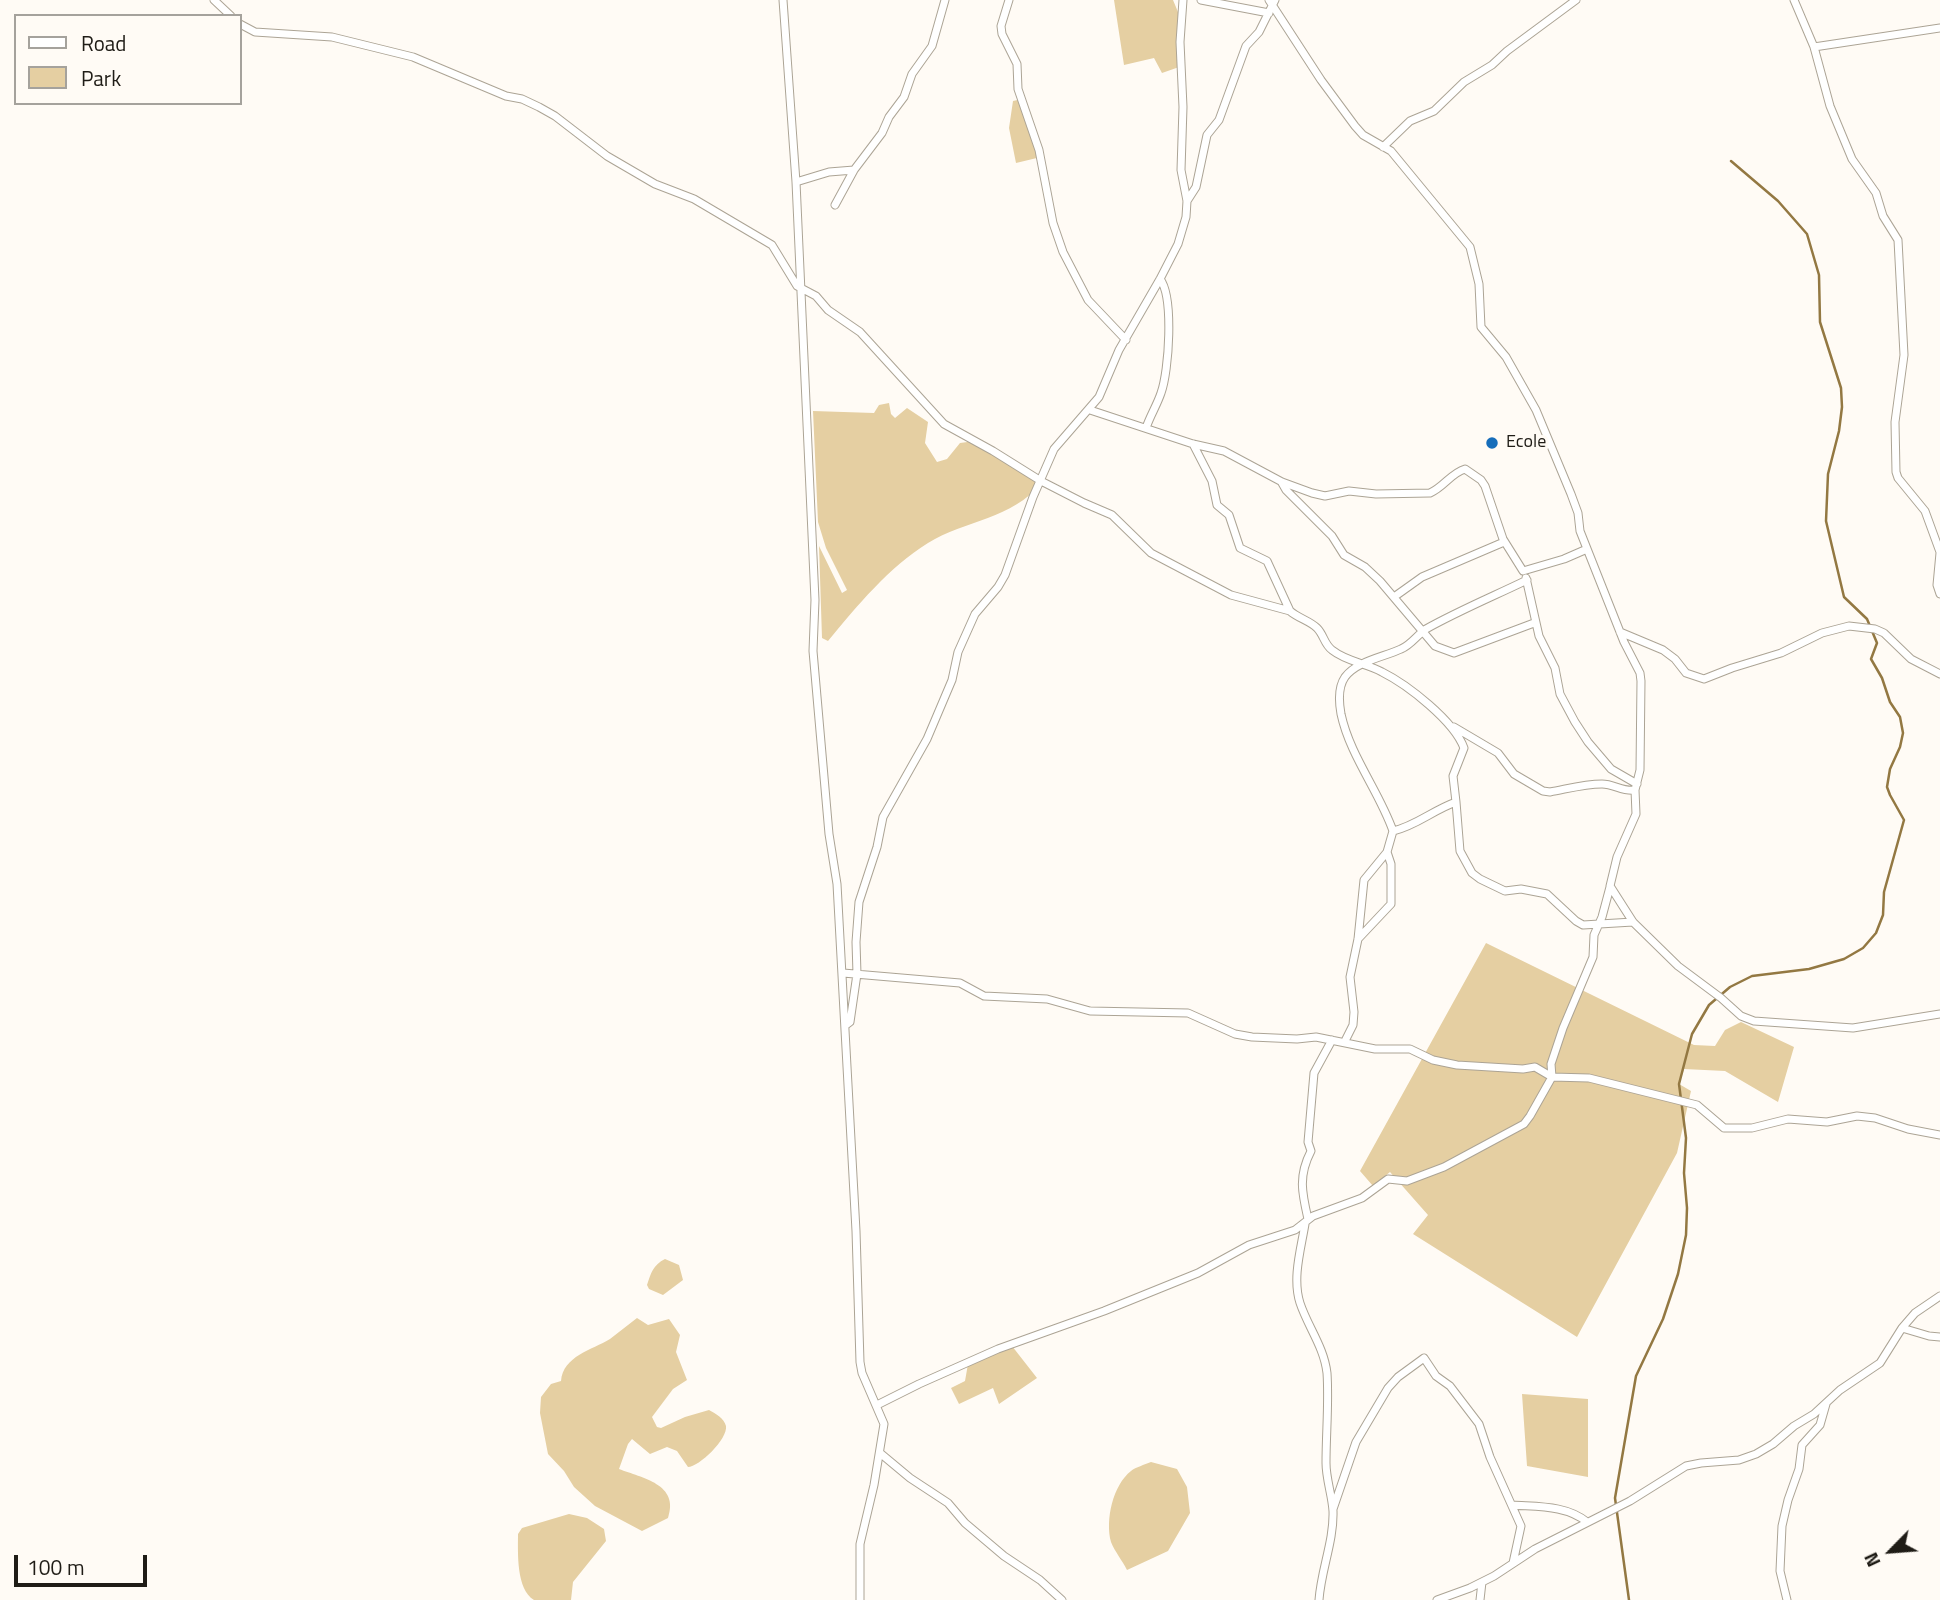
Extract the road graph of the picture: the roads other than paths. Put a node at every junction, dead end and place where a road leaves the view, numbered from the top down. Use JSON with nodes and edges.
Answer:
{"nodes":[{"id":1,"x":214,"y":0,"type":"edge"},
{"id":2,"x":783,"y":0,"type":"edge"},
{"id":3,"x":945,"y":0,"type":"edge"},
{"id":4,"x":1009,"y":0,"type":"edge"},
{"id":5,"x":1183,"y":0,"type":"edge"},
{"id":6,"x":1201,"y":0,"type":"edge"},
{"id":7,"x":1576,"y":0,"type":"edge"},
{"id":8,"x":1794,"y":0,"type":"edge"},
{"id":9,"x":1272,"y":2,"type":"edge"},
{"id":10,"x":1269,"y":13,"type":"junction"},
{"id":11,"x":229,"y":14,"type":"edge"},
{"id":12,"x":242,"y":25,"type":"edge"},
{"id":13,"x":1940,"y":28,"type":"edge"},
{"id":14,"x":1814,"y":47,"type":"junction"},
{"id":15,"x":1383,"y":147,"type":"junction"},
{"id":16,"x":854,"y":170,"type":"junction"},
{"id":17,"x":796,"y":182,"type":"junction"},
{"id":18,"x":1187,"y":201,"type":"junction"},
{"id":19,"x":835,"y":205,"type":"dead end"},
{"id":20,"x":1160,"y":279,"type":"junction"},
{"id":21,"x":800,"y":288,"type":"junction"},
{"id":22,"x":1126,"y":340,"type":"junction"},
{"id":23,"x":1090,"y":410,"type":"junction"},
{"id":24,"x":1146,"y":428,"type":"junction"},
{"id":25,"x":1193,"y":444,"type":"junction"},
{"id":26,"x":1041,"y":481,"type":"junction"},
{"id":27,"x":1282,"y":482,"type":"junction"},
{"id":28,"x":1504,"y":542,"type":"junction"},
{"id":29,"x":1587,"y":549,"type":"junction"},
{"id":30,"x":1940,"y":553,"type":"edge"},
{"id":31,"x":1523,"y":571,"type":"junction"},
{"id":32,"x":1527,"y":580,"type":"junction"},
{"id":33,"x":1940,"y":593,"type":"edge"},
{"id":34,"x":1394,"y":597,"type":"junction"},
{"id":35,"x":1290,"y":611,"type":"junction"},
{"id":36,"x":1534,"y":623,"type":"junction"},
{"id":37,"x":1423,"y":631,"type":"junction"},
{"id":38,"x":1620,"y":632,"type":"junction"},
{"id":39,"x":1364,"y":664,"type":"junction"},
{"id":40,"x":1940,"y":674,"type":"edge"},
{"id":41,"x":1454,"y":727,"type":"junction"},
{"id":42,"x":1636,"y":787,"type":"junction"},
{"id":43,"x":1456,"y":802,"type":"junction"},
{"id":44,"x":1392,"y":831,"type":"junction"},
{"id":45,"x":1387,"y":852,"type":"junction"},
{"id":46,"x":1610,"y":886,"type":"junction"},
{"id":47,"x":1633,"y":922,"type":"junction"},
{"id":48,"x":1596,"y":926,"type":"junction"},
{"id":49,"x":1358,"y":939,"type":"junction"},
{"id":50,"x":843,"y":973,"type":"junction"},
{"id":51,"x":857,"y":974,"type":"junction"},
{"id":52,"x":1940,"y":1014,"type":"edge"},
{"id":53,"x":846,"y":1025,"type":"junction"},
{"id":54,"x":1332,"y":1040,"type":"junction"},
{"id":55,"x":1345,"y":1041,"type":"junction"},
{"id":56,"x":1552,"y":1077,"type":"junction"},
{"id":57,"x":1940,"y":1135,"type":"edge"},
{"id":58,"x":1306,"y":1222,"type":"junction"},
{"id":59,"x":1940,"y":1296,"type":"edge"},
{"id":60,"x":1902,"y":1328,"type":"junction"},
{"id":61,"x":1940,"y":1337,"type":"edge"},
{"id":62,"x":1826,"y":1404,"type":"junction"},
{"id":63,"x":877,"y":1405,"type":"junction"},
{"id":64,"x":880,"y":1453,"type":"junction"},
{"id":65,"x":1512,"y":1505,"type":"junction"},
{"id":66,"x":1333,"y":1509,"type":"junction"},
{"id":67,"x":1587,"y":1522,"type":"junction"},
{"id":68,"x":1512,"y":1563,"type":"junction"},
{"id":69,"x":1482,"y":1582,"type":"junction"},
{"id":70,"x":860,"y":1600,"type":"edge"},
{"id":71,"x":1062,"y":1600,"type":"edge"},
{"id":72,"x":1319,"y":1600,"type":"edge"},
{"id":73,"x":1437,"y":1600,"type":"edge"},
{"id":74,"x":1480,"y":1600,"type":"edge"},
{"id":75,"x":1787,"y":1600,"type":"edge"}],
"edges":[{"from":1,"to":11,"type":"street"},
{"from":2,"to":17,"type":"street"},
{"from":3,"to":16,"type":"street"},
{"from":4,"to":22,"type":"street"},
{"from":5,"to":18,"type":"street"},
{"from":6,"to":10,"type":"street"},
{"from":7,"to":15,"type":"street"},
{"from":8,"to":14,"type":"street"},
{"from":9,"to":10,"type":"street"},
{"from":9,"to":15,"type":"street"},
{"from":10,"to":18,"type":"street"},
{"from":12,"to":21,"type":"street"},
{"from":13,"to":14,"type":"street"},
{"from":14,"to":30,"type":"street"},
{"from":15,"to":29,"type":"street"},
{"from":16,"to":17,"type":"street"},
{"from":16,"to":19,"type":"street"},
{"from":17,"to":21,"type":"street"},
{"from":18,"to":20,"type":"street"},
{"from":20,"to":22,"type":"street"},
{"from":20,"to":24,"type":"street"},
{"from":21,"to":26,"type":"street"},
{"from":21,"to":50,"type":"street"},
{"from":22,"to":23,"type":"street"},
{"from":23,"to":24,"type":"street"},
{"from":23,"to":26,"type":"street"},
{"from":24,"to":25,"type":"street"},
{"from":25,"to":27,"type":"street"},
{"from":25,"to":35,"type":"street"},
{"from":26,"to":35,"type":"street"},
{"from":26,"to":51,"type":"street"},
{"from":27,"to":28,"type":"street"},
{"from":27,"to":34,"type":"street"},
{"from":28,"to":31,"type":"street"},
{"from":28,"to":34,"type":"street"},
{"from":29,"to":31,"type":"street"},
{"from":29,"to":38,"type":"street"},
{"from":30,"to":33,"type":"street"},
{"from":31,"to":32,"type":"street"},
{"from":32,"to":36,"type":"street"},
{"from":32,"to":37,"type":"street"},
{"from":34,"to":37,"type":"street"},
{"from":35,"to":39,"type":"street"},
{"from":36,"to":37,"type":"street"},
{"from":36,"to":42,"type":"street"},
{"from":37,"to":39,"type":"street"},
{"from":38,"to":40,"type":"street"},
{"from":38,"to":42,"type":"street"},
{"from":39,"to":41,"type":"street"},
{"from":39,"to":44,"type":"street"},
{"from":41,"to":42,"type":"street"},
{"from":41,"to":43,"type":"street"},
{"from":42,"to":46,"type":"street"},
{"from":43,"to":44,"type":"street"},
{"from":43,"to":48,"type":"street"},
{"from":44,"to":45,"type":"street"},
{"from":45,"to":49,"type":"street"},
{"from":45,"to":49,"type":"street"},
{"from":46,"to":47,"type":"street"},
{"from":46,"to":48,"type":"street"},
{"from":47,"to":48,"type":"street"},
{"from":47,"to":52,"type":"street"},
{"from":48,"to":56,"type":"street"},
{"from":49,"to":55,"type":"street"},
{"from":50,"to":51,"type":"street"},
{"from":50,"to":53,"type":"street"},
{"from":51,"to":53,"type":"street"},
{"from":51,"to":54,"type":"street"},
{"from":53,"to":63,"type":"street"},
{"from":54,"to":55,"type":"street"},
{"from":54,"to":58,"type":"street"},
{"from":55,"to":56,"type":"street"},
{"from":56,"to":57,"type":"street"},
{"from":56,"to":58,"type":"street"},
{"from":58,"to":63,"type":"street"},
{"from":58,"to":66,"type":"street"},
{"from":59,"to":60,"type":"street"},
{"from":60,"to":61,"type":"street"},
{"from":60,"to":62,"type":"street"},
{"from":62,"to":67,"type":"street"},
{"from":62,"to":75,"type":"street"},
{"from":63,"to":64,"type":"street"},
{"from":64,"to":70,"type":"street"},
{"from":64,"to":71,"type":"street"},
{"from":65,"to":66,"type":"street"},
{"from":65,"to":67,"type":"street"},
{"from":65,"to":68,"type":"street"},
{"from":66,"to":72,"type":"street"},
{"from":67,"to":68,"type":"street"},
{"from":68,"to":69,"type":"street"},
{"from":69,"to":73,"type":"street"},
{"from":69,"to":74,"type":"street"}]}
